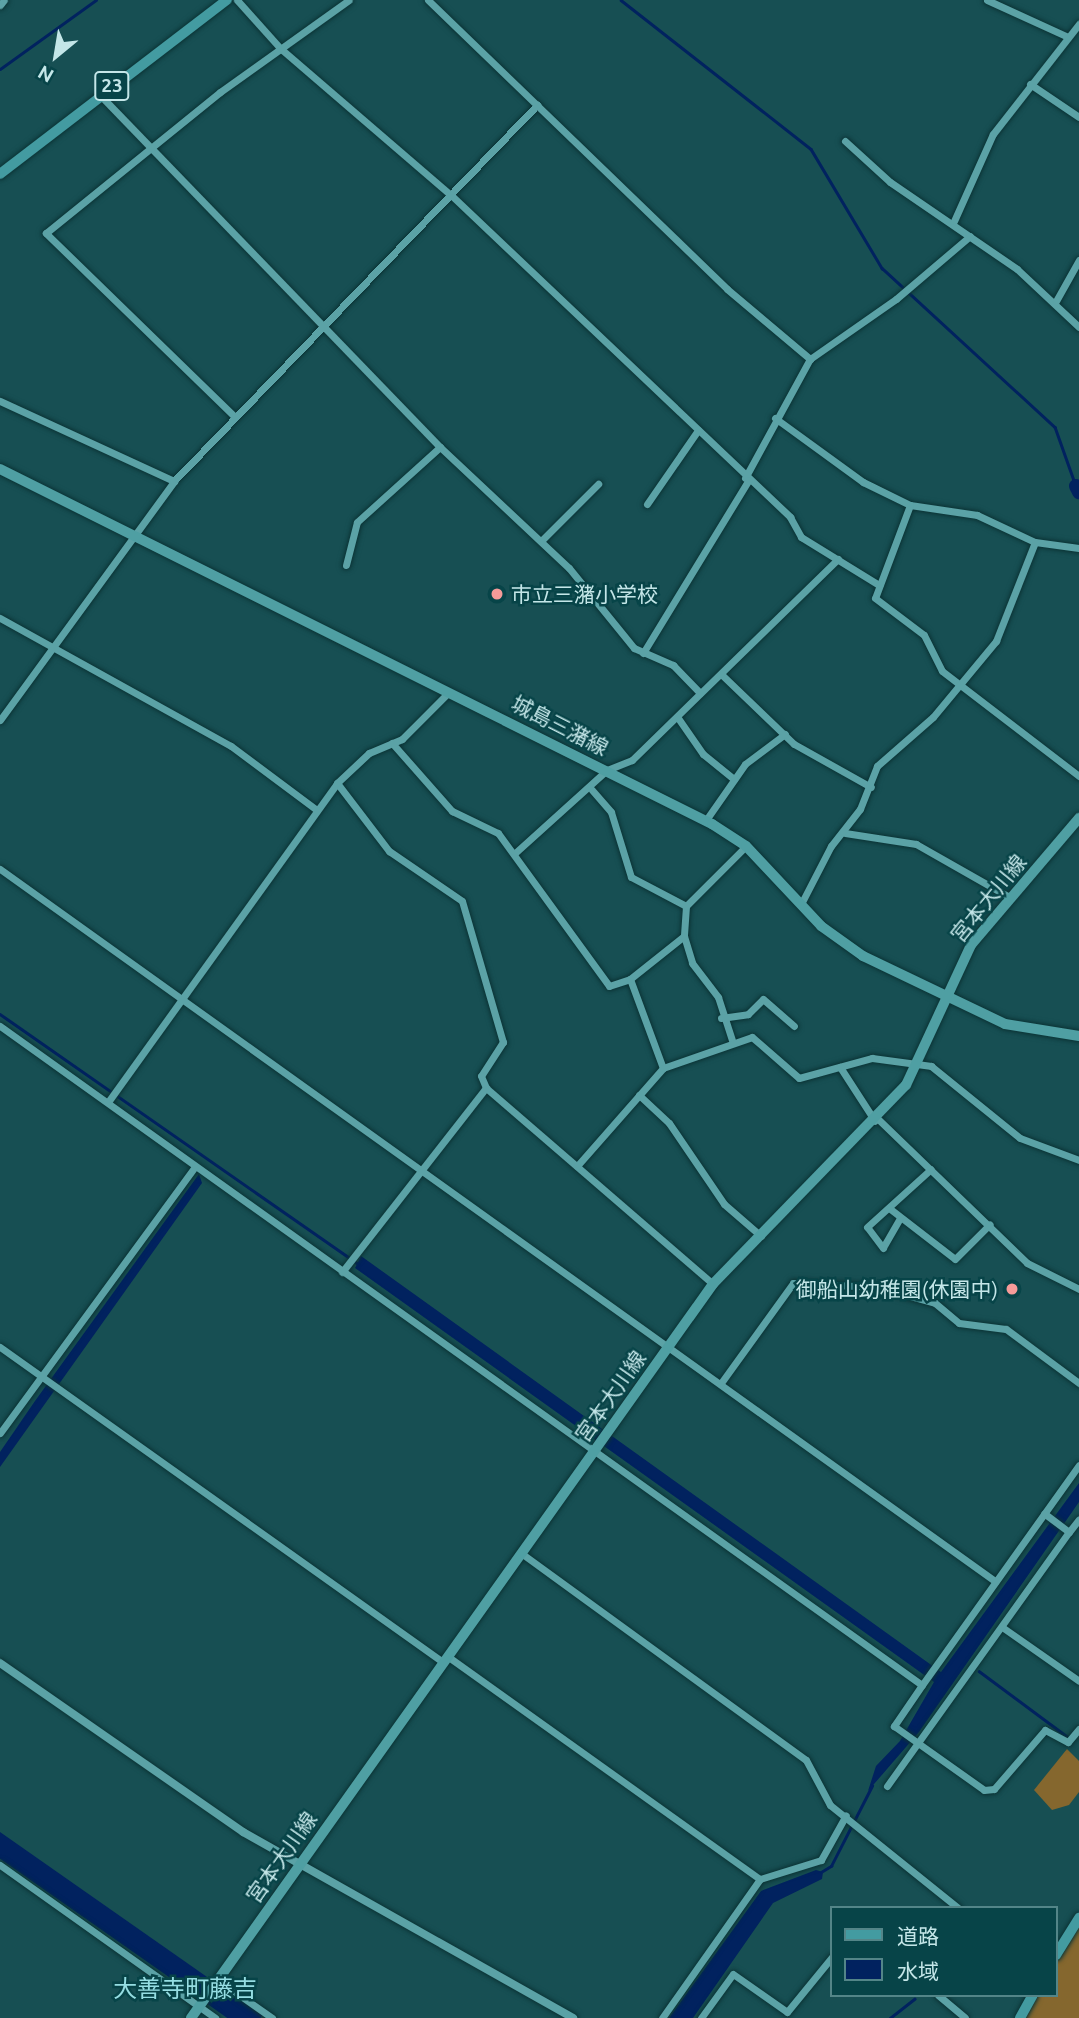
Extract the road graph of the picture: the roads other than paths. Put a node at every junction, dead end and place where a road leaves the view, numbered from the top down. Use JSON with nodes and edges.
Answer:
{"nodes":[{"id":1,"x":4,"y":0,"type":"edge"},
{"id":2,"x":227,"y":0,"type":"edge"},
{"id":3,"x":237,"y":0,"type":"edge"},
{"id":4,"x":349,"y":0,"type":"edge"},
{"id":5,"x":428,"y":0,"type":"edge"},
{"id":6,"x":987,"y":0,"type":"edge"},
{"id":7,"x":0,"y":5,"type":"edge"},
{"id":8,"x":1079,"y":24,"type":"edge"},
{"id":9,"x":1066,"y":36,"type":"junction"},
{"id":10,"x":281,"y":49,"type":"junction"},
{"id":11,"x":1030,"y":84,"type":"junction"},
{"id":12,"x":100,"y":95,"type":"junction"},
{"id":13,"x":537,"y":105,"type":"junction"},
{"id":14,"x":1079,"y":117,"type":"edge"},
{"id":15,"x":845,"y":141,"type":"dead end"},
{"id":16,"x":152,"y":145,"type":"junction"},
{"id":17,"x":0,"y":174,"type":"edge"},
{"id":18,"x":452,"y":195,"type":"junction"},
{"id":19,"x":954,"y":221,"type":"junction"},
{"id":20,"x":970,"y":236,"type":"junction"},
{"id":21,"x":1079,"y":260,"type":"edge"},
{"id":22,"x":1056,"y":301,"type":"junction"},
{"id":23,"x":325,"y":324,"type":"junction"},
{"id":24,"x":1079,"y":327,"type":"edge"},
{"id":25,"x":810,"y":359,"type":"junction"},
{"id":26,"x":0,"y":401,"type":"edge"},
{"id":27,"x":234,"y":418,"type":"junction"},
{"id":28,"x":775,"y":418,"type":"junction"},
{"id":29,"x":698,"y":430,"type":"junction"},
{"id":30,"x":440,"y":447,"type":"junction"},
{"id":31,"x":0,"y":469,"type":"edge"},
{"id":32,"x":746,"y":479,"type":"junction"},
{"id":33,"x":174,"y":481,"type":"junction"},
{"id":34,"x":598,"y":484,"type":"dead end"},
{"id":35,"x":647,"y":504,"type":"dead end"},
{"id":36,"x":910,"y":505,"type":"junction"},
{"id":37,"x":135,"y":532,"type":"junction"},
{"id":38,"x":541,"y":541,"type":"junction"},
{"id":39,"x":1035,"y":542,"type":"junction"},
{"id":40,"x":1079,"y":548,"type":"edge"},
{"id":41,"x":838,"y":559,"type":"junction"},
{"id":42,"x":346,"y":565,"type":"dead end"},
{"id":43,"x":879,"y":585,"type":"junction"},
{"id":44,"x":0,"y":618,"type":"edge"},
{"id":45,"x":51,"y":648,"type":"junction"},
{"id":46,"x":643,"y":653,"type":"junction"},
{"id":47,"x":721,"y":674,"type":"junction"},
{"id":48,"x":960,"y":686,"type":"junction"},
{"id":49,"x":449,"y":692,"type":"junction"},
{"id":50,"x":700,"y":693,"type":"junction"},
{"id":51,"x":678,"y":718,"type":"junction"},
{"id":52,"x":0,"y":720,"type":"edge"},
{"id":53,"x":785,"y":734,"type":"junction"},
{"id":54,"x":392,"y":743,"type":"junction"},
{"id":55,"x":607,"y":770,"type":"junction"},
{"id":56,"x":1079,"y":776,"type":"edge"},
{"id":57,"x":734,"y":779,"type":"junction"},
{"id":58,"x":337,"y":783,"type":"junction"},
{"id":59,"x":871,"y":787,"type":"junction"},
{"id":60,"x":592,"y":790,"type":"junction"},
{"id":61,"x":317,"y":810,"type":"junction"},
{"id":62,"x":1079,"y":818,"type":"edge"},
{"id":63,"x":706,"y":820,"type":"junction"},
{"id":64,"x":845,"y":833,"type":"junction"},
{"id":65,"x":746,"y":846,"type":"junction"},
{"id":66,"x":515,"y":853,"type":"junction"},
{"id":67,"x":0,"y":869,"type":"edge"},
{"id":68,"x":1011,"y":898,"type":"junction"},
{"id":69,"x":801,"y":904,"type":"junction"},
{"id":70,"x":686,"y":906,"type":"junction"},
{"id":71,"x":684,"y":936,"type":"junction"},
{"id":72,"x":630,"y":978,"type":"junction"},
{"id":73,"x":944,"y":995,"type":"junction"},
{"id":74,"x":182,"y":1001,"type":"junction"},
{"id":75,"x":721,"y":1018,"type":"junction"},
{"id":76,"x":0,"y":1026,"type":"edge"},
{"id":77,"x":794,"y":1026,"type":"dead end"},
{"id":78,"x":1079,"y":1036,"type":"edge"},
{"id":79,"x":732,"y":1040,"type":"junction"},
{"id":80,"x":915,"y":1064,"type":"junction"},
{"id":81,"x":840,"y":1066,"type":"junction"},
{"id":82,"x":663,"y":1068,"type":"junction"},
{"id":83,"x":486,"y":1088,"type":"junction"},
{"id":84,"x":639,"y":1095,"type":"junction"},
{"id":85,"x":108,"y":1102,"type":"junction"},
{"id":86,"x":877,"y":1120,"type":"junction"},
{"id":87,"x":1079,"y":1160,"type":"edge"},
{"id":88,"x":577,"y":1166,"type":"junction"},
{"id":89,"x":198,"y":1168,"type":"junction"},
{"id":90,"x":931,"y":1169,"type":"junction"},
{"id":91,"x":419,"y":1170,"type":"junction"},
{"id":92,"x":889,"y":1208,"type":"junction"},
{"id":93,"x":900,"y":1219,"type":"junction"},
{"id":94,"x":990,"y":1224,"type":"junction"},
{"id":95,"x":761,"y":1236,"type":"junction"},
{"id":96,"x":342,"y":1272,"type":"junction"},
{"id":97,"x":713,"y":1284,"type":"junction"},
{"id":98,"x":1079,"y":1289,"type":"edge"},
{"id":99,"x":0,"y":1347,"type":"edge"},
{"id":100,"x":668,"y":1348,"type":"junction"},
{"id":101,"x":42,"y":1379,"type":"junction"},
{"id":102,"x":720,"y":1383,"type":"junction"},
{"id":103,"x":1079,"y":1383,"type":"edge"},
{"id":104,"x":0,"y":1433,"type":"edge"},
{"id":105,"x":596,"y":1450,"type":"junction"},
{"id":106,"x":1079,"y":1465,"type":"edge"},
{"id":107,"x":1048,"y":1516,"type":"junction"},
{"id":108,"x":1079,"y":1519,"type":"edge"},
{"id":109,"x":1067,"y":1530,"type":"junction"},
{"id":110,"x":521,"y":1553,"type":"junction"},
{"id":111,"x":995,"y":1581,"type":"junction"},
{"id":112,"x":1002,"y":1627,"type":"junction"},
{"id":113,"x":445,"y":1659,"type":"junction"},
{"id":114,"x":0,"y":1663,"type":"edge"},
{"id":115,"x":924,"y":1681,"type":"junction"},
{"id":116,"x":1079,"y":1681,"type":"edge"},
{"id":117,"x":1079,"y":1729,"type":"edge"},
{"id":118,"x":917,"y":1743,"type":"junction"},
{"id":119,"x":887,"y":1786,"type":"dead end"},
{"id":120,"x":853,"y":1819,"type":"junction"},
{"id":121,"x":299,"y":1864,"type":"junction"},
{"id":122,"x":0,"y":1865,"type":"edge"},
{"id":123,"x":760,"y":1879,"type":"junction"},
{"id":124,"x":956,"y":1906,"type":"edge"},
{"id":125,"x":1079,"y":1917,"type":"edge"},
{"id":126,"x":1058,"y":1952,"type":"edge"},
{"id":127,"x":830,"y":1959,"type":"edge"},
{"id":128,"x":217,"y":1981,"type":"junction"},
{"id":129,"x":941,"y":1997,"type":"edge"},
{"id":130,"x":1032,"y":1997,"type":"edge"},
{"id":131,"x":201,"y":2004,"type":"junction"},
{"id":132,"x":191,"y":2018,"type":"edge"},
{"id":133,"x":215,"y":2018,"type":"edge"},
{"id":134,"x":272,"y":2018,"type":"edge"},
{"id":135,"x":573,"y":2018,"type":"edge"},
{"id":136,"x":662,"y":2018,"type":"edge"},
{"id":137,"x":701,"y":2018,"type":"edge"},
{"id":138,"x":965,"y":2018,"type":"edge"},
{"id":139,"x":1020,"y":2018,"type":"edge"}],
"edges":[{"from":1,"to":7,"type":"street"},
{"from":2,"to":12,"type":"main road","number":"23"},
{"from":3,"to":10,"type":"street"},
{"from":4,"to":10,"type":"street"},
{"from":5,"to":13,"type":"street"},
{"from":6,"to":9,"type":"street"},
{"from":8,"to":9,"type":"street"},
{"from":9,"to":11,"type":"street"},
{"from":10,"to":16,"type":"street"},
{"from":10,"to":18,"type":"street"},
{"from":11,"to":14,"type":"street"},
{"from":11,"to":19,"type":"street"},
{"from":12,"to":16,"type":"street"},
{"from":12,"to":17,"type":"main road","number":"23"},
{"from":13,"to":18,"type":"street"},
{"from":13,"to":25,"type":"street"},
{"from":15,"to":19,"type":"street"},
{"from":16,"to":23,"type":"street"},
{"from":16,"to":27,"type":"street"},
{"from":18,"to":23,"type":"street"},
{"from":18,"to":29,"type":"street"},
{"from":19,"to":20,"type":"street"},
{"from":20,"to":22,"type":"street"},
{"from":20,"to":25,"type":"street"},
{"from":21,"to":22,"type":"street"},
{"from":22,"to":24,"type":"street"},
{"from":23,"to":27,"type":"street"},
{"from":23,"to":30,"type":"street"},
{"from":25,"to":28,"type":"street"},
{"from":26,"to":33,"type":"street"},
{"from":27,"to":33,"type":"street"},
{"from":28,"to":32,"type":"street"},
{"from":28,"to":36,"type":"street"},
{"from":29,"to":32,"type":"street"},
{"from":29,"to":35,"type":"street"},
{"from":30,"to":38,"type":"street"},
{"from":30,"to":42,"type":"street"},
{"from":31,"to":37,"type":"main road","name":"城島三潴線"},
{"from":32,"to":41,"type":"street"},
{"from":32,"to":46,"type":"street"},
{"from":33,"to":37,"type":"street"},
{"from":34,"to":38,"type":"street"},
{"from":36,"to":39,"type":"street"},
{"from":36,"to":43,"type":"street"},
{"from":37,"to":45,"type":"street"},
{"from":37,"to":49,"type":"main road","name":"城島三潴線"},
{"from":38,"to":46,"type":"street"},
{"from":39,"to":40,"type":"street"},
{"from":39,"to":48,"type":"street"},
{"from":41,"to":43,"type":"street"},
{"from":41,"to":47,"type":"street"},
{"from":43,"to":48,"type":"street"},
{"from":44,"to":45,"type":"street"},
{"from":45,"to":52,"type":"street"},
{"from":45,"to":61,"type":"street"},
{"from":46,"to":50,"type":"street"},
{"from":47,"to":50,"type":"street"},
{"from":47,"to":53,"type":"street"},
{"from":48,"to":56,"type":"street"},
{"from":48,"to":59,"type":"street"},
{"from":49,"to":54,"type":"street"},
{"from":49,"to":55,"type":"main road","name":"城島三潴線"},
{"from":50,"to":51,"type":"street"},
{"from":51,"to":55,"type":"street"},
{"from":51,"to":57,"type":"street"},
{"from":53,"to":57,"type":"street"},
{"from":53,"to":59,"type":"street"},
{"from":54,"to":58,"type":"street"},
{"from":54,"to":66,"type":"street"},
{"from":55,"to":60,"type":"street"},
{"from":55,"to":63,"type":"main road","name":"城島三潴線"},
{"from":57,"to":63,"type":"street"},
{"from":58,"to":61,"type":"street"},
{"from":58,"to":83,"type":"street"},
{"from":59,"to":64,"type":"street"},
{"from":60,"to":66,"type":"street"},
{"from":60,"to":70,"type":"street"},
{"from":61,"to":74,"type":"street"},
{"from":62,"to":68,"type":"main road","name":"宮本大川線"},
{"from":63,"to":65,"type":"main road","name":"城島三潴線"},
{"from":64,"to":68,"type":"street"},
{"from":64,"to":69,"type":"street"},
{"from":65,"to":69,"type":"main road","name":"城島三潴線"},
{"from":65,"to":70,"type":"street"},
{"from":66,"to":72,"type":"street"},
{"from":67,"to":74,"type":"street"},
{"from":68,"to":73,"type":"main road","name":"宮本大川線"},
{"from":69,"to":73,"type":"main road","name":"城島三潴線"},
{"from":70,"to":71,"type":"street"},
{"from":71,"to":72,"type":"street"},
{"from":71,"to":75,"type":"street"},
{"from":72,"to":82,"type":"street"},
{"from":73,"to":78,"type":"main road","name":"城島三潴線"},
{"from":73,"to":80,"type":"main road","name":"宮本大川線"},
{"from":74,"to":85,"type":"street"},
{"from":74,"to":91,"type":"street"},
{"from":75,"to":77,"type":"street"},
{"from":75,"to":79,"type":"street"},
{"from":76,"to":85,"type":"street"},
{"from":79,"to":81,"type":"street"},
{"from":79,"to":82,"type":"street"},
{"from":80,"to":81,"type":"street"},
{"from":80,"to":86,"type":"main road","name":"宮本大川線"},
{"from":80,"to":87,"type":"street"},
{"from":81,"to":86,"type":"street"},
{"from":82,"to":84,"type":"street"},
{"from":83,"to":88,"type":"street"},
{"from":83,"to":91,"type":"street"},
{"from":84,"to":88,"type":"street"},
{"from":84,"to":95,"type":"street"},
{"from":85,"to":89,"type":"street"},
{"from":86,"to":90,"type":"street"},
{"from":86,"to":95,"type":"main road","name":"宮本大川線"},
{"from":88,"to":97,"type":"street"},
{"from":89,"to":96,"type":"street"},
{"from":89,"to":101,"type":"street"},
{"from":90,"to":92,"type":"street"},
{"from":90,"to":94,"type":"street"},
{"from":91,"to":96,"type":"street"},
{"from":91,"to":100,"type":"street"},
{"from":92,"to":93,"type":"street"},
{"from":92,"to":93,"type":"street"},
{"from":93,"to":94,"type":"street"},
{"from":94,"to":98,"type":"street"},
{"from":95,"to":97,"type":"main road","name":"宮本大川線"},
{"from":96,"to":105,"type":"street"},
{"from":97,"to":100,"type":"main road","name":"宮本大川線"},
{"from":99,"to":101,"type":"street"},
{"from":100,"to":102,"type":"street"},
{"from":100,"to":105,"type":"main road","name":"宮本大川線"},
{"from":101,"to":104,"type":"street"},
{"from":101,"to":113,"type":"street"},
{"from":102,"to":103,"type":"street"},
{"from":102,"to":111,"type":"street"},
{"from":105,"to":110,"type":"main road","name":"宮本大川線"},
{"from":105,"to":115,"type":"street"},
{"from":106,"to":107,"type":"street"},
{"from":107,"to":109,"type":"street"},
{"from":107,"to":111,"type":"street"},
{"from":108,"to":109,"type":"street"},
{"from":109,"to":112,"type":"street"},
{"from":110,"to":113,"type":"main road","name":"宮本大川線"},
{"from":110,"to":120,"type":"street"},
{"from":111,"to":115,"type":"street"},
{"from":112,"to":116,"type":"street"},
{"from":112,"to":118,"type":"street"},
{"from":113,"to":121,"type":"main road","name":"宮本大川線"},
{"from":113,"to":123,"type":"street"},
{"from":114,"to":121,"type":"street"},
{"from":115,"to":118,"type":"street"},
{"from":117,"to":118,"type":"street"},
{"from":118,"to":119,"type":"street"},
{"from":120,"to":123,"type":"street"},
{"from":120,"to":124,"type":"street"},
{"from":121,"to":128,"type":"main road","name":"宮本大川線"},
{"from":121,"to":135,"type":"street"},
{"from":122,"to":131,"type":"street"},
{"from":123,"to":136,"type":"street"},
{"from":125,"to":126,"type":"main road"},
{"from":127,"to":137,"type":"street"},
{"from":128,"to":131,"type":"main road","name":"宮本大川線"},
{"from":128,"to":134,"type":"street"},
{"from":129,"to":138,"type":"street"},
{"from":130,"to":139,"type":"main road"},
{"from":131,"to":132,"type":"main road","name":"宮本大川線"},
{"from":131,"to":133,"type":"street"}]}
